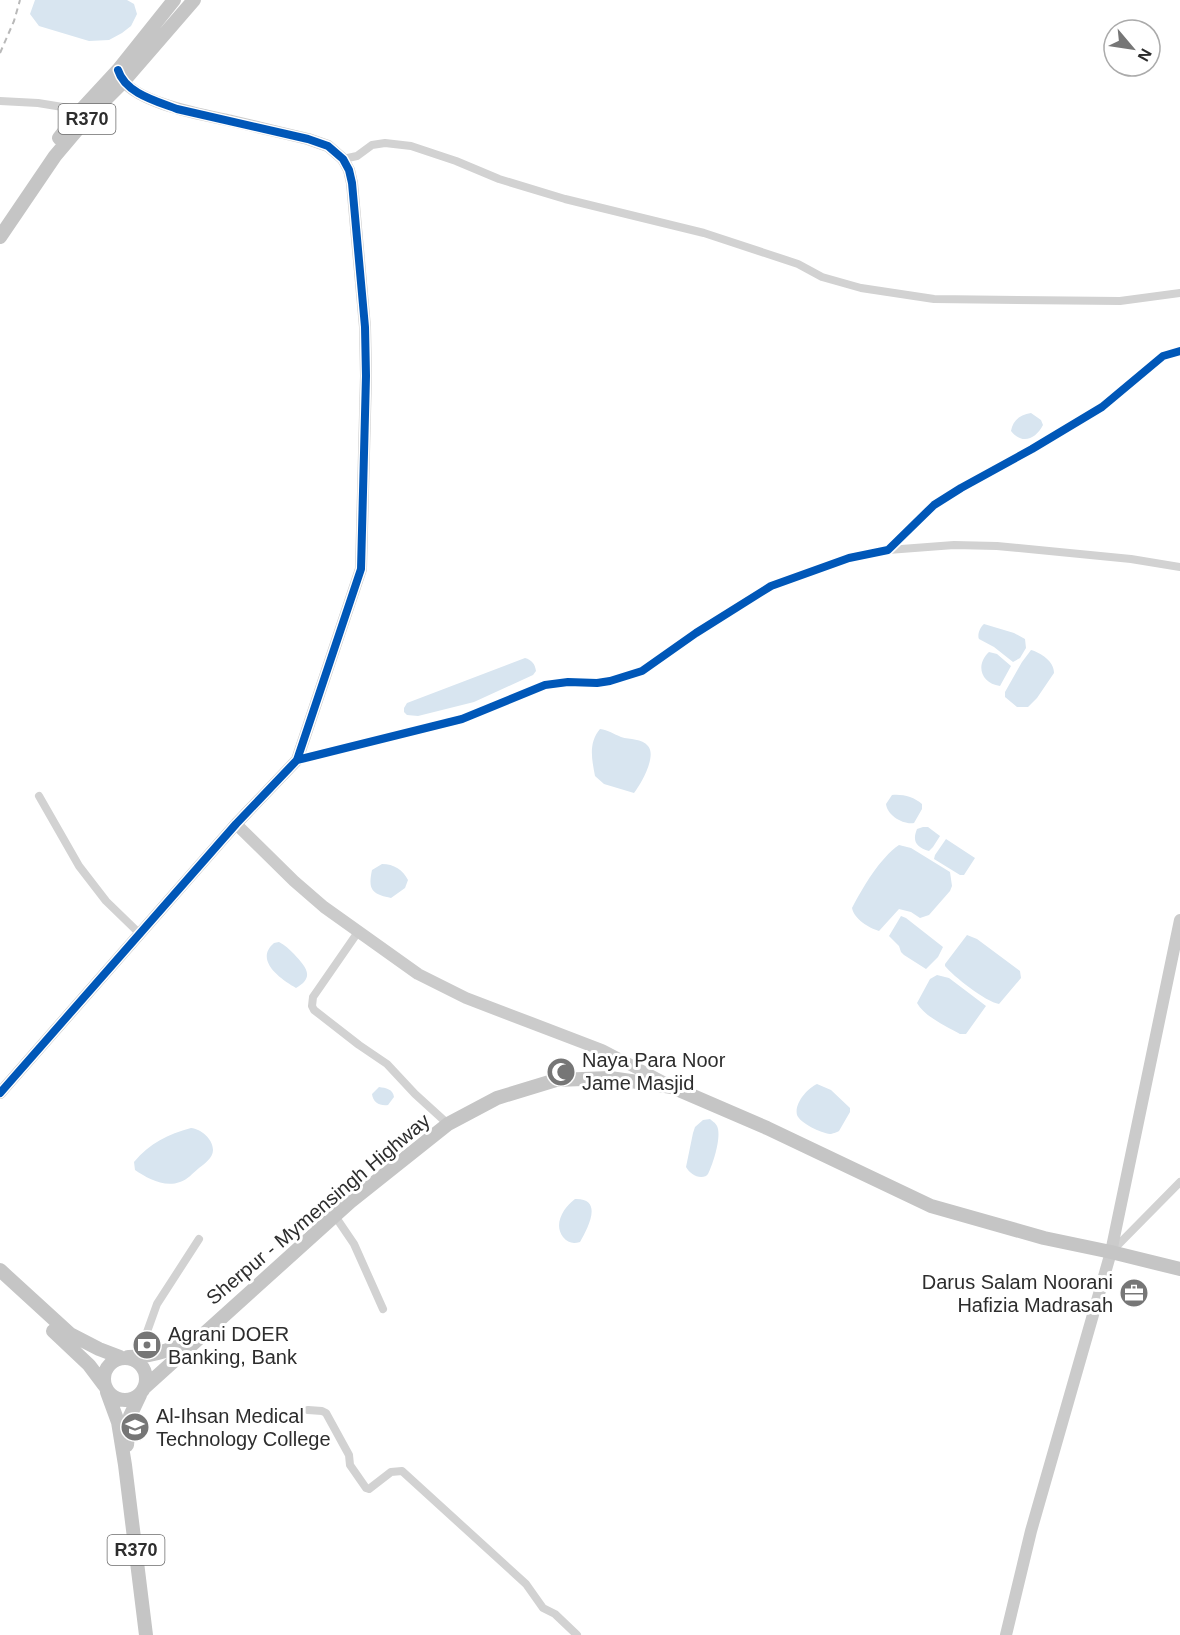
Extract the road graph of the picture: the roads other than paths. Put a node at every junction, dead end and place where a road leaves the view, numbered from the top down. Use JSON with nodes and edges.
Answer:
{"nodes":[{"id":1,"x":174,"y":0,"type":"edge"},
{"id":2,"x":190,"y":5,"type":"edge"},
{"id":3,"x":120,"y":76,"type":"junction"},
{"id":4,"x":0,"y":101,"type":"edge"},
{"id":5,"x":81,"y":110,"type":"junction"},
{"id":6,"x":343,"y":159,"type":"junction"},
{"id":7,"x":0,"y":220,"type":"edge"},
{"id":8,"x":0,"y":237,"type":"edge"},
{"id":9,"x":1180,"y":293,"type":"edge"},
{"id":10,"x":1180,"y":351,"type":"edge"},
{"id":11,"x":888,"y":550,"type":"junction"},
{"id":12,"x":1180,"y":567,"type":"edge"},
{"id":13,"x":297,"y":760,"type":"junction"},
{"id":14,"x":39,"y":796,"type":"dead end"},
{"id":15,"x":236,"y":824,"type":"junction"},
{"id":16,"x":1180,"y":920,"type":"edge"},
{"id":17,"x":358,"y":932,"type":"junction"},
{"id":18,"x":140,"y":934,"type":"junction"},
{"id":19,"x":2,"y":1087,"type":"edge"},
{"id":20,"x":672,"y":1087,"type":"junction"},
{"id":21,"x":448,"y":1124,"type":"junction"},
{"id":22,"x":1180,"y":1182,"type":"edge"},
{"id":23,"x":335,"y":1216,"type":"junction"},
{"id":24,"x":200,"y":1239,"type":"dead end"},
{"id":25,"x":1111,"y":1252,"type":"junction"},
{"id":26,"x":1180,"y":1269,"type":"edge"},
{"id":27,"x":0,"y":1270,"type":"edge"},
{"id":28,"x":0,"y":1280,"type":"edge"},
{"id":29,"x":383,"y":1309,"type":"dead end"},
{"id":30,"x":199,"y":1337,"type":"junction"},
{"id":31,"x":129,"y":1357,"type":"junction"},
{"id":32,"x":106,"y":1389,"type":"junction"},
{"id":33,"x":143,"y":1389,"type":"junction"},
{"id":34,"x":308,"y":1410,"type":"dead end"},
{"id":35,"x":125,"y":1465,"type":"junction"},
{"id":36,"x":1008,"y":1634,"type":"edge"},
{"id":37,"x":146,"y":1635,"type":"edge"},
{"id":38,"x":577,"y":1635,"type":"edge"}],
"edges":[{"from":1,"to":3,"type":"main road","number":"R370"},
{"from":2,"to":3,"type":"main road","number":"R370"},
{"from":3,"to":5,"type":"main road","number":"R370"},
{"from":3,"to":6,"type":"street"},
{"from":3,"to":8,"type":"main road","number":"R370"},
{"from":4,"to":5,"type":"street"},
{"from":5,"to":7,"type":"main road","number":"R370"},
{"from":6,"to":9,"type":"street"},
{"from":6,"to":13,"type":"street"},
{"from":10,"to":11,"type":"street"},
{"from":11,"to":12,"type":"street"},
{"from":11,"to":13,"type":"street"},
{"from":13,"to":15,"type":"street"},
{"from":14,"to":18,"type":"street"},
{"from":15,"to":17,"type":"street"},
{"from":15,"to":18,"type":"street"},
{"from":16,"to":25,"type":"street"},
{"from":17,"to":20,"type":"street"},
{"from":17,"to":21,"type":"street"},
{"from":18,"to":19,"type":"street"},
{"from":20,"to":21,"type":"main road","name":"Sherpur - Mymensingh Highway"},
{"from":20,"to":25,"type":"main road","name":"Sherpur - Mymensingh Highway"},
{"from":21,"to":23,"type":"main road","name":"Sherpur - Mymensingh Highway"},
{"from":22,"to":25,"type":"street"},
{"from":23,"to":29,"type":"street"},
{"from":23,"to":30,"type":"main road","name":"Sherpur - Mymensingh Highway"},
{"from":24,"to":31,"type":"street"},
{"from":25,"to":26,"type":"main road","name":"Sherpur - Mymensingh Highway"},
{"from":25,"to":36,"type":"street"},
{"from":27,"to":31,"type":"main road"},
{"from":28,"to":32,"type":"main road","number":"R370"},
{"from":30,"to":31,"type":"main road","name":"Sherpur - Mymensingh Highway"},
{"from":30,"to":33,"type":"main road","name":"Sherpur - Mymensingh Highway"},
{"from":31,"to":32,"type":"main road"},
{"from":31,"to":33,"type":"main road"},
{"from":32,"to":33,"type":"main road"},
{"from":32,"to":35,"type":"main road","number":"R370"},
{"from":33,"to":35,"type":"main road","name":"Sherpur - Mymensingh Highway"},
{"from":34,"to":38,"type":"street"},
{"from":35,"to":37,"type":"main road","number":"R370"}]}
